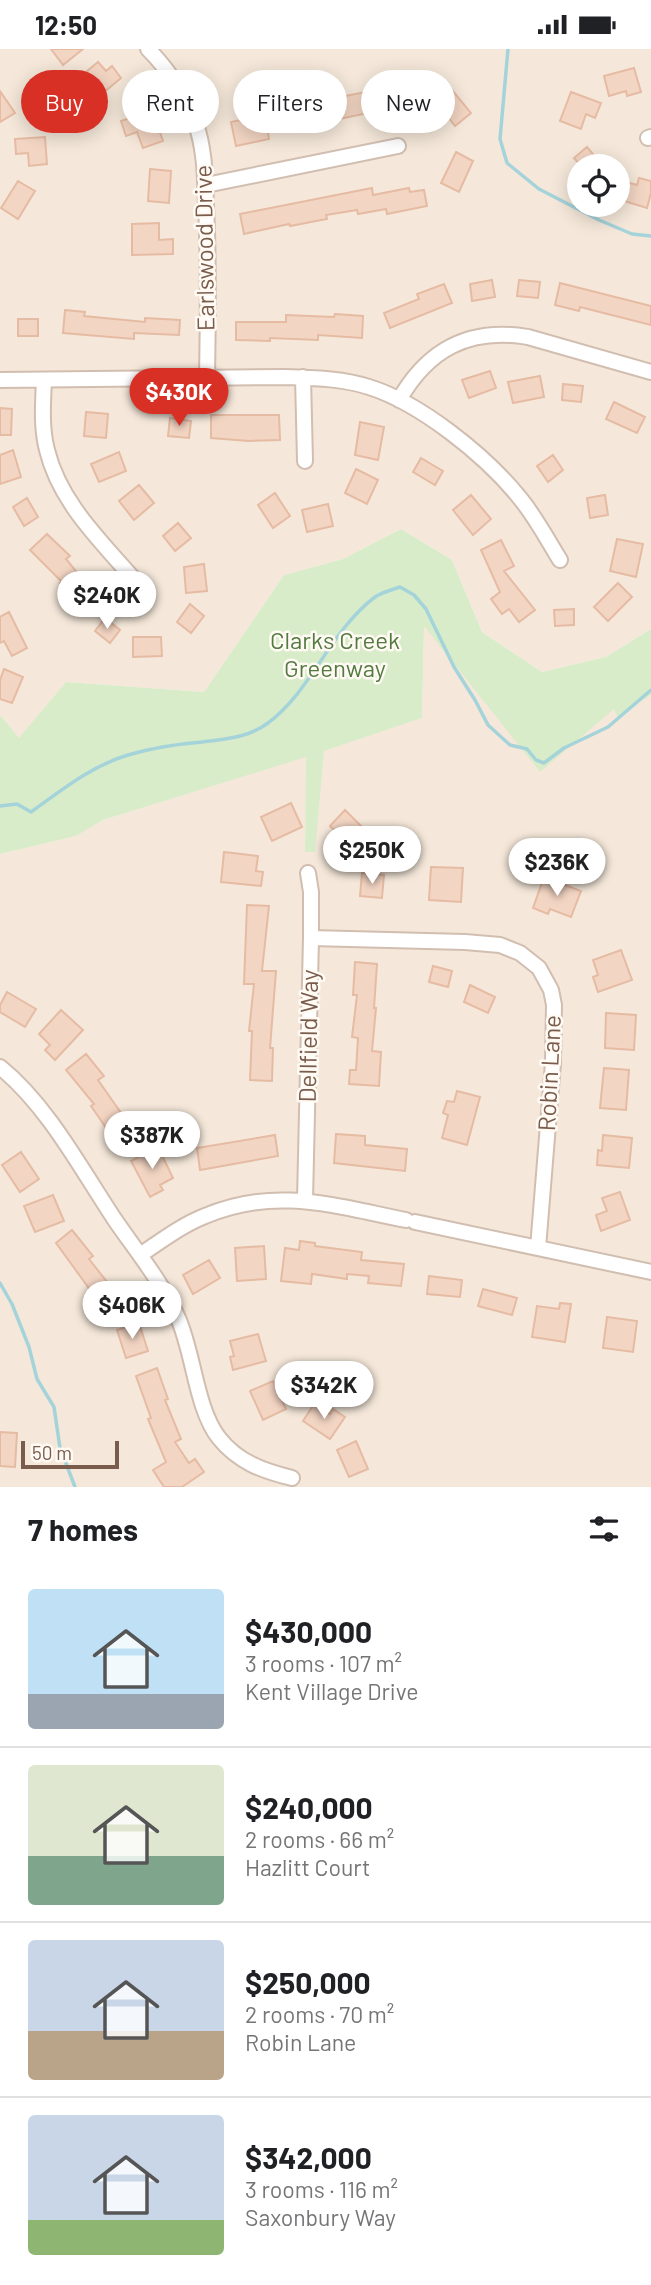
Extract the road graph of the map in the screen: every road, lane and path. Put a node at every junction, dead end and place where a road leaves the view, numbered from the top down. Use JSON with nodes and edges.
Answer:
{"nodes":[{"id":1,"x":148,"y":49,"type":"edge"},
{"id":2,"x":398,"y":146,"type":"dead end"},
{"id":3,"x":206,"y":185,"type":"junction"},
{"id":4,"x":651,"y":372,"type":"edge"},
{"id":5,"x":303,"y":377,"type":"junction"},
{"id":6,"x":207,"y":378,"type":"junction"},
{"id":7,"x":0,"y":380,"type":"edge"},
{"id":8,"x":44,"y":380,"type":"junction"},
{"id":9,"x":399,"y":400,"type":"junction"},
{"id":10,"x":305,"y":461,"type":"dead end"},
{"id":11,"x":560,"y":560,"type":"dead end"},
{"id":12,"x":138,"y":584,"type":"dead end"},
{"id":13,"x":308,"y":873,"type":"dead end"},
{"id":14,"x":311,"y":938,"type":"junction"},
{"id":15,"x":0,"y":1067,"type":"edge"},
{"id":16,"x":304,"y":1200,"type":"junction"},
{"id":17,"x":538,"y":1248,"type":"junction"},
{"id":18,"x":140,"y":1255,"type":"junction"},
{"id":19,"x":651,"y":1272,"type":"edge"},
{"id":20,"x":292,"y":1478,"type":"dead end"}],
"edges":[{"from":1,"to":3,"type":"street","name":"Earlswood Drive"},
{"from":2,"to":3,"type":"street"},
{"from":3,"to":6,"type":"street","name":"Earlswood Drive"},
{"from":4,"to":9,"type":"street"},
{"from":5,"to":6,"type":"street"},
{"from":5,"to":9,"type":"street"},
{"from":5,"to":10,"type":"street"},
{"from":6,"to":8,"type":"street"},
{"from":7,"to":8,"type":"street"},
{"from":8,"to":12,"type":"street"},
{"from":9,"to":11,"type":"street"},
{"from":13,"to":14,"type":"street","name":"Dellfield Way"},
{"from":14,"to":16,"type":"street","name":"Dellfield Way"},
{"from":14,"to":17,"type":"street","name":"Robin Lane"},
{"from":15,"to":18,"type":"street"},
{"from":16,"to":17,"type":"street"},
{"from":16,"to":18,"type":"street"},
{"from":17,"to":19,"type":"street"},
{"from":18,"to":20,"type":"street"}]}
